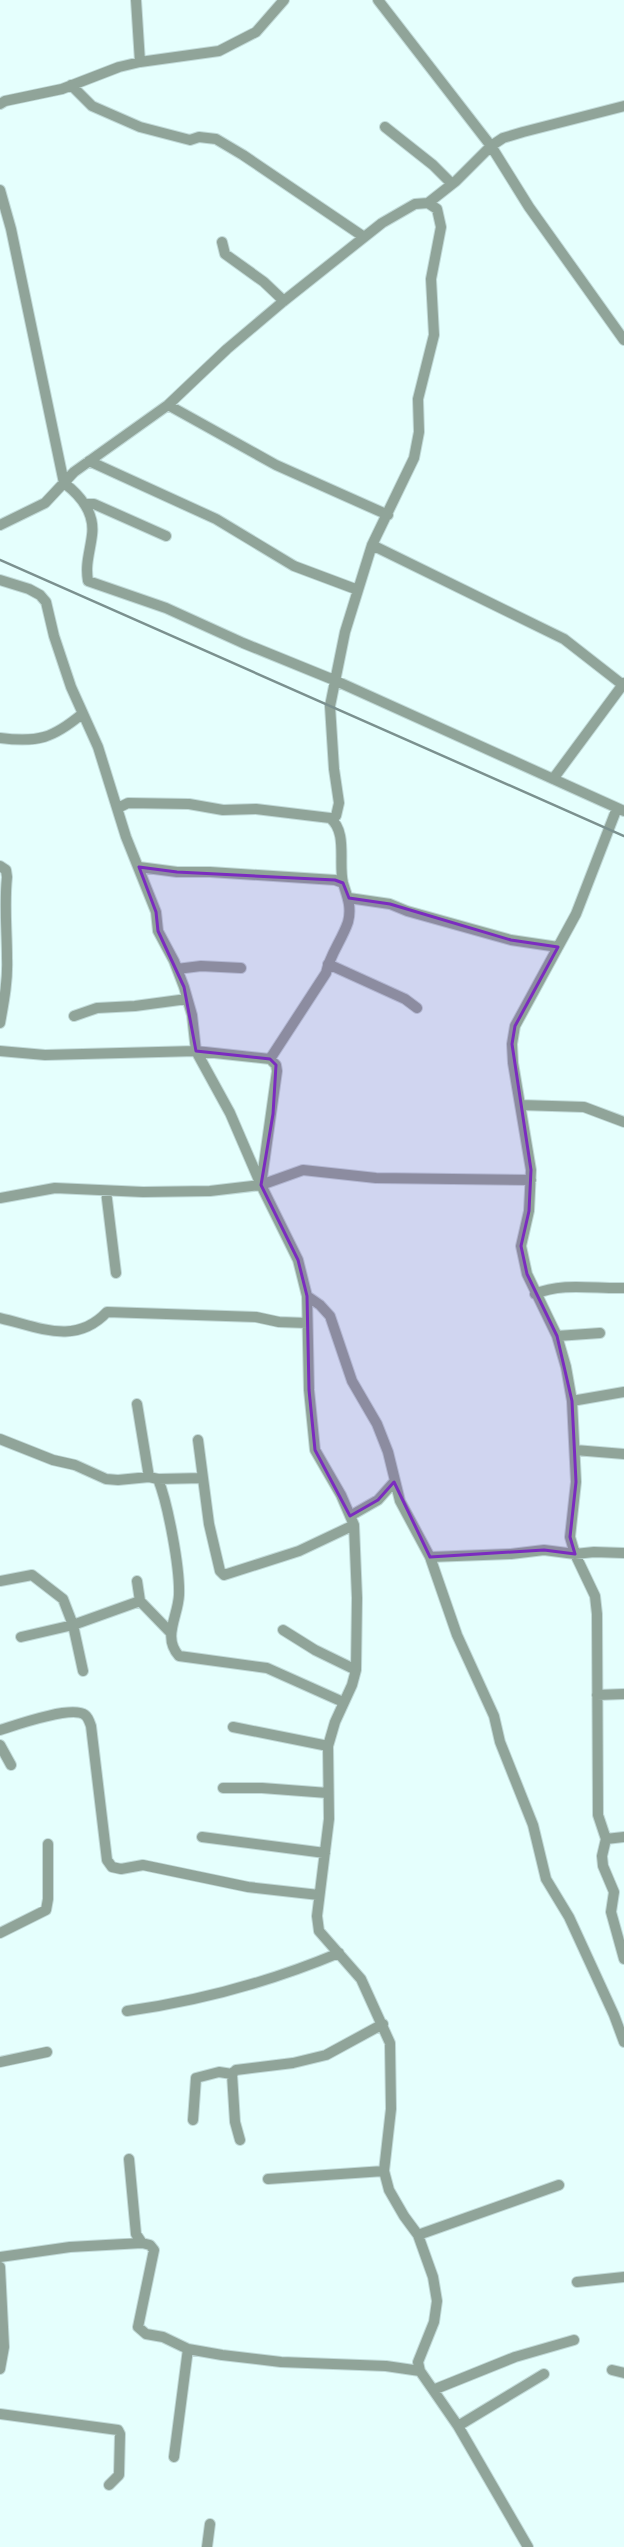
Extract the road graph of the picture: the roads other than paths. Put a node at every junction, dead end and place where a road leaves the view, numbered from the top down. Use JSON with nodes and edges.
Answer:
{"nodes":[{"id":1,"x":136,"y":0,"type":"edge"},
{"id":2,"x":284,"y":0,"type":"edge"},
{"id":3,"x":378,"y":0,"type":"edge"},
{"id":4,"x":140,"y":62,"type":"junction"},
{"id":5,"x":71,"y":85,"type":"junction"},
{"id":6,"x":0,"y":104,"type":"edge"},
{"id":7,"x":624,"y":106,"type":"edge"},
{"id":8,"x":385,"y":127,"type":"dead end"},
{"id":9,"x":491,"y":146,"type":"junction"},
{"id":10,"x":452,"y":184,"type":"junction"},
{"id":11,"x":0,"y":190,"type":"edge"},
{"id":12,"x":428,"y":203,"type":"junction"},
{"id":13,"x":364,"y":237,"type":"junction"},
{"id":14,"x":222,"y":242,"type":"dead end"},
{"id":15,"x":284,"y":301,"type":"junction"},
{"id":16,"x":624,"y":340,"type":"edge"},
{"id":17,"x":168,"y":405,"type":"junction"},
{"id":18,"x":89,"y":461,"type":"junction"},
{"id":19,"x":64,"y":483,"type":"junction"},
{"id":20,"x":85,"y":504,"type":"junction"},
{"id":21,"x":388,"y":516,"type":"junction"},
{"id":22,"x":0,"y":525,"type":"edge"},
{"id":23,"x":166,"y":536,"type":"dead end"},
{"id":24,"x":372,"y":545,"type":"junction"},
{"id":25,"x":0,"y":580,"type":"edge"},
{"id":26,"x":358,"y":590,"type":"junction"},
{"id":27,"x":334,"y":680,"type":"junction"},
{"id":28,"x":623,"y":684,"type":"edge"},
{"id":29,"x":82,"y":714,"type":"junction"},
{"id":30,"x":0,"y":738,"type":"edge"},
{"id":31,"x":553,"y":779,"type":"junction"},
{"id":32,"x":118,"y":808,"type":"junction"},
{"id":33,"x":621,"y":809,"type":"edge"},
{"id":34,"x":330,"y":818,"type":"junction"},
{"id":35,"x":0,"y":866,"type":"edge"},
{"id":36,"x":139,"y":867,"type":"junction"},
{"id":37,"x":343,"y":883,"type":"junction"},
{"id":38,"x":349,"y":898,"type":"junction"},
{"id":39,"x":2,"y":924,"type":"edge"},
{"id":40,"x":558,"y":947,"type":"junction"},
{"id":41,"x":328,"y":964,"type":"junction"},
{"id":42,"x":241,"y":968,"type":"dead end"},
{"id":43,"x":177,"y":969,"type":"junction"},
{"id":44,"x":187,"y":999,"type":"junction"},
{"id":45,"x":417,"y":1008,"type":"dead end"},
{"id":46,"x":74,"y":1016,"type":"dead end"},
{"id":47,"x":0,"y":1023,"type":"edge"},
{"id":48,"x":0,"y":1051,"type":"edge"},
{"id":49,"x":196,"y":1051,"type":"junction"},
{"id":50,"x":270,"y":1059,"type":"junction"},
{"id":51,"x":520,"y":1105,"type":"junction"},
{"id":52,"x":624,"y":1122,"type":"edge"},
{"id":53,"x":531,"y":1180,"type":"junction"},
{"id":54,"x":261,"y":1185,"type":"junction"},
{"id":55,"x":106,"y":1190,"type":"junction"},
{"id":56,"x":0,"y":1198,"type":"edge"},
{"id":57,"x":116,"y":1273,"type":"dead end"},
{"id":58,"x":624,"y":1288,"type":"edge"},
{"id":59,"x":535,"y":1294,"type":"junction"},
{"id":60,"x":307,"y":1296,"type":"junction"},
{"id":61,"x":0,"y":1318,"type":"edge"},
{"id":62,"x":307,"y":1323,"type":"junction"},
{"id":63,"x":600,"y":1333,"type":"dead end"},
{"id":64,"x":557,"y":1336,"type":"junction"},
{"id":65,"x":624,"y":1392,"type":"edge"},
{"id":66,"x":572,"y":1401,"type":"junction"},
{"id":67,"x":136,"y":1404,"type":"dead end"},
{"id":68,"x":0,"y":1439,"type":"edge"},
{"id":69,"x":198,"y":1440,"type":"dead end"},
{"id":70,"x":575,"y":1450,"type":"junction"},
{"id":71,"x":624,"y":1454,"type":"edge"},
{"id":72,"x":153,"y":1478,"type":"junction"},
{"id":73,"x":203,"y":1478,"type":"junction"},
{"id":74,"x":394,"y":1482,"type":"junction"},
{"id":75,"x":352,"y":1520,"type":"junction"},
{"id":76,"x":624,"y":1553,"type":"edge"},
{"id":77,"x":574,"y":1554,"type":"junction"},
{"id":78,"x":430,"y":1557,"type":"junction"},
{"id":79,"x":0,"y":1581,"type":"edge"},
{"id":80,"x":137,"y":1581,"type":"dead end"},
{"id":81,"x":140,"y":1601,"type":"junction"},
{"id":82,"x":73,"y":1625,"type":"junction"},
{"id":83,"x":283,"y":1630,"type":"dead end"},
{"id":84,"x":171,"y":1633,"type":"junction"},
{"id":85,"x":21,"y":1637,"type":"dead end"},
{"id":86,"x":356,"y":1670,"type":"junction"},
{"id":87,"x":83,"y":1671,"type":"dead end"},
{"id":88,"x":624,"y":1694,"type":"edge"},
{"id":89,"x":597,"y":1695,"type":"junction"},
{"id":90,"x":343,"y":1702,"type":"junction"},
{"id":91,"x":233,"y":1727,"type":"dead end"},
{"id":92,"x":0,"y":1730,"type":"edge"},
{"id":93,"x":0,"y":1745,"type":"edge"},
{"id":94,"x":328,"y":1746,"type":"junction"},
{"id":95,"x":11,"y":1766,"type":"dead end"},
{"id":96,"x":223,"y":1788,"type":"dead end"},
{"id":97,"x":328,"y":1793,"type":"junction"},
{"id":98,"x":202,"y":1837,"type":"dead end"},
{"id":99,"x":624,"y":1837,"type":"edge"},
{"id":100,"x":606,"y":1839,"type":"junction"},
{"id":101,"x":48,"y":1844,"type":"dead end"},
{"id":102,"x":325,"y":1853,"type":"junction"},
{"id":103,"x":319,"y":1895,"type":"junction"},
{"id":104,"x":0,"y":1933,"type":"edge"},
{"id":105,"x":339,"y":1953,"type":"junction"},
{"id":106,"x":624,"y":1959,"type":"edge"},
{"id":107,"x":127,"y":2011,"type":"dead end"},
{"id":108,"x":383,"y":2024,"type":"junction"},
{"id":109,"x":624,"y":2042,"type":"edge"},
{"id":110,"x":46,"y":2052,"type":"dead end"},
{"id":111,"x":0,"y":2062,"type":"edge"},
{"id":112,"x":232,"y":2074,"type":"junction"},
{"id":113,"x":194,"y":2120,"type":"dead end"},
{"id":114,"x":240,"y":2140,"type":"dead end"},
{"id":115,"x":129,"y":2159,"type":"dead end"},
{"id":116,"x":384,"y":2171,"type":"junction"},
{"id":117,"x":268,"y":2179,"type":"dead end"},
{"id":118,"x":559,"y":2185,"type":"dead end"},
{"id":119,"x":418,"y":2234,"type":"junction"},
{"id":120,"x":142,"y":2243,"type":"junction"},
{"id":121,"x":0,"y":2257,"type":"edge"},
{"id":122,"x":0,"y":2267,"type":"edge"},
{"id":123,"x":624,"y":2277,"type":"edge"},
{"id":124,"x":577,"y":2282,"type":"dead end"},
{"id":125,"x":574,"y":2340,"type":"dead end"},
{"id":126,"x":188,"y":2349,"type":"junction"},
{"id":127,"x":0,"y":2369,"type":"edge"},
{"id":128,"x":612,"y":2370,"type":"dead end"},
{"id":129,"x":420,"y":2371,"type":"junction"},
{"id":130,"x":624,"y":2373,"type":"edge"},
{"id":131,"x":544,"y":2374,"type":"dead end"},
{"id":132,"x":433,"y":2390,"type":"junction"},
{"id":133,"x":0,"y":2414,"type":"edge"},
{"id":134,"x":458,"y":2426,"type":"junction"},
{"id":135,"x":174,"y":2457,"type":"dead end"},
{"id":136,"x":108,"y":2485,"type":"dead end"},
{"id":137,"x":210,"y":2524,"type":"dead end"},
{"id":138,"x":207,"y":2547,"type":"edge"},
{"id":139,"x":528,"y":2547,"type":"edge"}],
"edges":[{"from":1,"to":4,"type":"street"},
{"from":2,"to":4,"type":"street"},
{"from":3,"to":9,"type":"street"},
{"from":4,"to":5,"type":"street"},
{"from":5,"to":6,"type":"street"},
{"from":5,"to":13,"type":"street"},
{"from":7,"to":9,"type":"street"},
{"from":8,"to":10,"type":"street"},
{"from":9,"to":10,"type":"street"},
{"from":9,"to":16,"type":"street"},
{"from":10,"to":12,"type":"street"},
{"from":11,"to":19,"type":"street"},
{"from":12,"to":13,"type":"street"},
{"from":12,"to":21,"type":"street"},
{"from":13,"to":15,"type":"street"},
{"from":14,"to":15,"type":"street"},
{"from":15,"to":17,"type":"street"},
{"from":17,"to":18,"type":"street"},
{"from":17,"to":21,"type":"street"},
{"from":18,"to":19,"type":"street"},
{"from":18,"to":26,"type":"street"},
{"from":19,"to":20,"type":"street"},
{"from":19,"to":22,"type":"street"},
{"from":20,"to":23,"type":"street"},
{"from":20,"to":27,"type":"street"},
{"from":21,"to":24,"type":"street"},
{"from":24,"to":26,"type":"street"},
{"from":24,"to":28,"type":"street"},
{"from":25,"to":29,"type":"street"},
{"from":26,"to":27,"type":"street"},
{"from":27,"to":31,"type":"street"},
{"from":27,"to":34,"type":"street"},
{"from":28,"to":31,"type":"street"},
{"from":29,"to":30,"type":"street"},
{"from":29,"to":32,"type":"street"},
{"from":31,"to":33,"type":"street"},
{"from":32,"to":34,"type":"street"},
{"from":32,"to":36,"type":"street"},
{"from":33,"to":40,"type":"street"},
{"from":34,"to":37,"type":"street"},
{"from":35,"to":39,"type":"street"},
{"from":36,"to":37,"type":"street"},
{"from":36,"to":43,"type":"street"},
{"from":37,"to":38,"type":"street"},
{"from":38,"to":40,"type":"street"},
{"from":38,"to":41,"type":"street"},
{"from":39,"to":47,"type":"street"},
{"from":40,"to":51,"type":"street"},
{"from":41,"to":45,"type":"street"},
{"from":41,"to":50,"type":"street"},
{"from":42,"to":43,"type":"street"},
{"from":43,"to":44,"type":"street"},
{"from":44,"to":46,"type":"street"},
{"from":44,"to":49,"type":"street"},
{"from":48,"to":49,"type":"street"},
{"from":49,"to":50,"type":"street"},
{"from":49,"to":54,"type":"street"},
{"from":50,"to":54,"type":"street"},
{"from":51,"to":52,"type":"street"},
{"from":51,"to":53,"type":"street"},
{"from":53,"to":54,"type":"street"},
{"from":53,"to":59,"type":"street"},
{"from":54,"to":55,"type":"street"},
{"from":54,"to":60,"type":"street"},
{"from":55,"to":56,"type":"street"},
{"from":55,"to":57,"type":"street"},
{"from":58,"to":59,"type":"street"},
{"from":59,"to":64,"type":"street"},
{"from":60,"to":62,"type":"street"},
{"from":60,"to":74,"type":"street"},
{"from":61,"to":62,"type":"street"},
{"from":62,"to":75,"type":"street"},
{"from":63,"to":64,"type":"street"},
{"from":64,"to":66,"type":"street"},
{"from":65,"to":66,"type":"street"},
{"from":66,"to":70,"type":"street"},
{"from":67,"to":72,"type":"street"},
{"from":68,"to":72,"type":"street"},
{"from":69,"to":73,"type":"street"},
{"from":70,"to":71,"type":"street"},
{"from":70,"to":77,"type":"street"},
{"from":72,"to":73,"type":"street"},
{"from":72,"to":84,"type":"street"},
{"from":73,"to":75,"type":"street"},
{"from":74,"to":75,"type":"street"},
{"from":74,"to":78,"type":"street"},
{"from":75,"to":86,"type":"street"},
{"from":76,"to":77,"type":"street"},
{"from":77,"to":78,"type":"street"},
{"from":77,"to":89,"type":"street"},
{"from":78,"to":109,"type":"street"},
{"from":79,"to":82,"type":"street"},
{"from":80,"to":81,"type":"street"},
{"from":81,"to":82,"type":"street"},
{"from":81,"to":84,"type":"street"},
{"from":82,"to":85,"type":"street"},
{"from":82,"to":87,"type":"street"},
{"from":83,"to":86,"type":"street"},
{"from":84,"to":90,"type":"street"},
{"from":86,"to":90,"type":"street"},
{"from":88,"to":89,"type":"street"},
{"from":89,"to":100,"type":"street"},
{"from":90,"to":94,"type":"street"},
{"from":91,"to":94,"type":"street"},
{"from":92,"to":103,"type":"street"},
{"from":93,"to":95,"type":"street"},
{"from":94,"to":97,"type":"street"},
{"from":96,"to":97,"type":"street"},
{"from":97,"to":102,"type":"street"},
{"from":98,"to":102,"type":"street"},
{"from":99,"to":100,"type":"street"},
{"from":100,"to":106,"type":"street"},
{"from":101,"to":104,"type":"street"},
{"from":102,"to":103,"type":"street"},
{"from":103,"to":105,"type":"street"},
{"from":105,"to":107,"type":"street"},
{"from":105,"to":108,"type":"street"},
{"from":108,"to":112,"type":"street"},
{"from":108,"to":116,"type":"street"},
{"from":110,"to":111,"type":"street"},
{"from":112,"to":113,"type":"street"},
{"from":112,"to":114,"type":"street"},
{"from":115,"to":120,"type":"street"},
{"from":116,"to":117,"type":"street"},
{"from":116,"to":119,"type":"street"},
{"from":118,"to":119,"type":"street"},
{"from":119,"to":129,"type":"street"},
{"from":120,"to":121,"type":"street"},
{"from":120,"to":126,"type":"street"},
{"from":122,"to":127,"type":"street"},
{"from":123,"to":124,"type":"street"},
{"from":125,"to":132,"type":"street"},
{"from":126,"to":129,"type":"street"},
{"from":126,"to":135,"type":"street"},
{"from":128,"to":130,"type":"street"},
{"from":129,"to":132,"type":"street"},
{"from":131,"to":134,"type":"street"},
{"from":132,"to":134,"type":"street"},
{"from":133,"to":136,"type":"street"},
{"from":134,"to":139,"type":"street"},
{"from":137,"to":138,"type":"street"}]}
